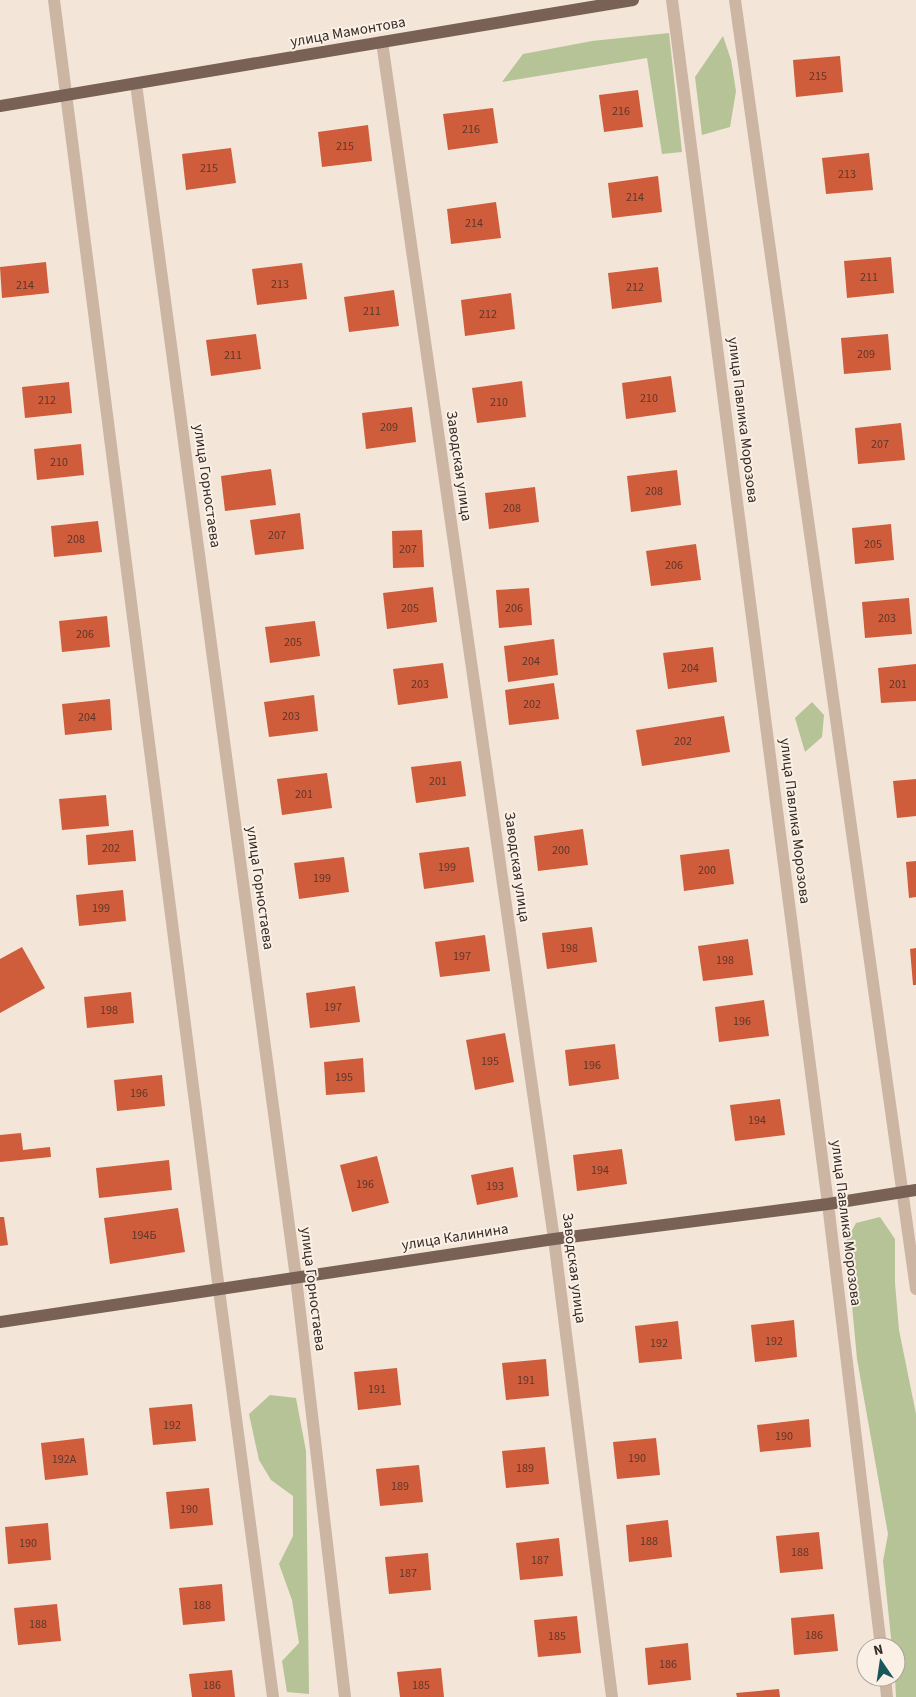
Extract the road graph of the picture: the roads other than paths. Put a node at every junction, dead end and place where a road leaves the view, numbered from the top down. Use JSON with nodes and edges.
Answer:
{"nodes":[{"id":1,"x":54,"y":0,"type":"edge"},
{"id":2,"x":633,"y":0,"type":"edge"},
{"id":3,"x":672,"y":0,"type":"edge"},
{"id":4,"x":735,"y":0,"type":"edge"},
{"id":5,"x":382,"y":42,"type":"junction"},
{"id":6,"x":136,"y":84,"type":"junction"},
{"id":7,"x":67,"y":95,"type":"junction"},
{"id":8,"x":0,"y":106,"type":"edge"},
{"id":9,"x":916,"y":1190,"type":"edge"},
{"id":10,"x":903,"y":1192,"type":"junction"},
{"id":11,"x":828,"y":1204,"type":"junction"},
{"id":12,"x":554,"y":1239,"type":"junction"},
{"id":13,"x":296,"y":1278,"type":"junction"},
{"id":14,"x":916,"y":1289,"type":"edge"},
{"id":15,"x":219,"y":1290,"type":"junction"},
{"id":16,"x":0,"y":1322,"type":"edge"},
{"id":17,"x":880,"y":1637,"type":"edge"},
{"id":18,"x":273,"y":1697,"type":"edge"},
{"id":19,"x":345,"y":1697,"type":"edge"},
{"id":20,"x":612,"y":1697,"type":"edge"}],
"edges":[{"from":1,"to":7,"type":"street"},
{"from":2,"to":5,"type":"main road","name":"улица Мамонтова"},
{"from":3,"to":11,"type":"street","name":"улица Павлика Морозова"},
{"from":4,"to":10,"type":"street"},
{"from":5,"to":6,"type":"main road","name":"улица Мамонтова"},
{"from":5,"to":12,"type":"street","name":"Заводская улица"},
{"from":6,"to":7,"type":"main road","name":"улица Мамонтова"},
{"from":6,"to":13,"type":"street","name":"улица Горностаева"},
{"from":7,"to":8,"type":"main road","name":"улица Мамонтова"},
{"from":7,"to":15,"type":"street"},
{"from":9,"to":10,"type":"main road","name":"улица Калинина"},
{"from":10,"to":11,"type":"main road","name":"улица Калинина"},
{"from":10,"to":14,"type":"street"},
{"from":11,"to":12,"type":"main road","name":"улица Калинина"},
{"from":11,"to":17,"type":"street","name":"улица Павлика Морозова"},
{"from":12,"to":13,"type":"main road","name":"улица Калинина"},
{"from":12,"to":20,"type":"street","name":"Заводская улица"},
{"from":13,"to":15,"type":"main road","name":"улица Калинина"},
{"from":13,"to":19,"type":"street","name":"улица Горностаева"},
{"from":15,"to":16,"type":"main road","name":"улица Калинина"},
{"from":15,"to":18,"type":"street"}]}
